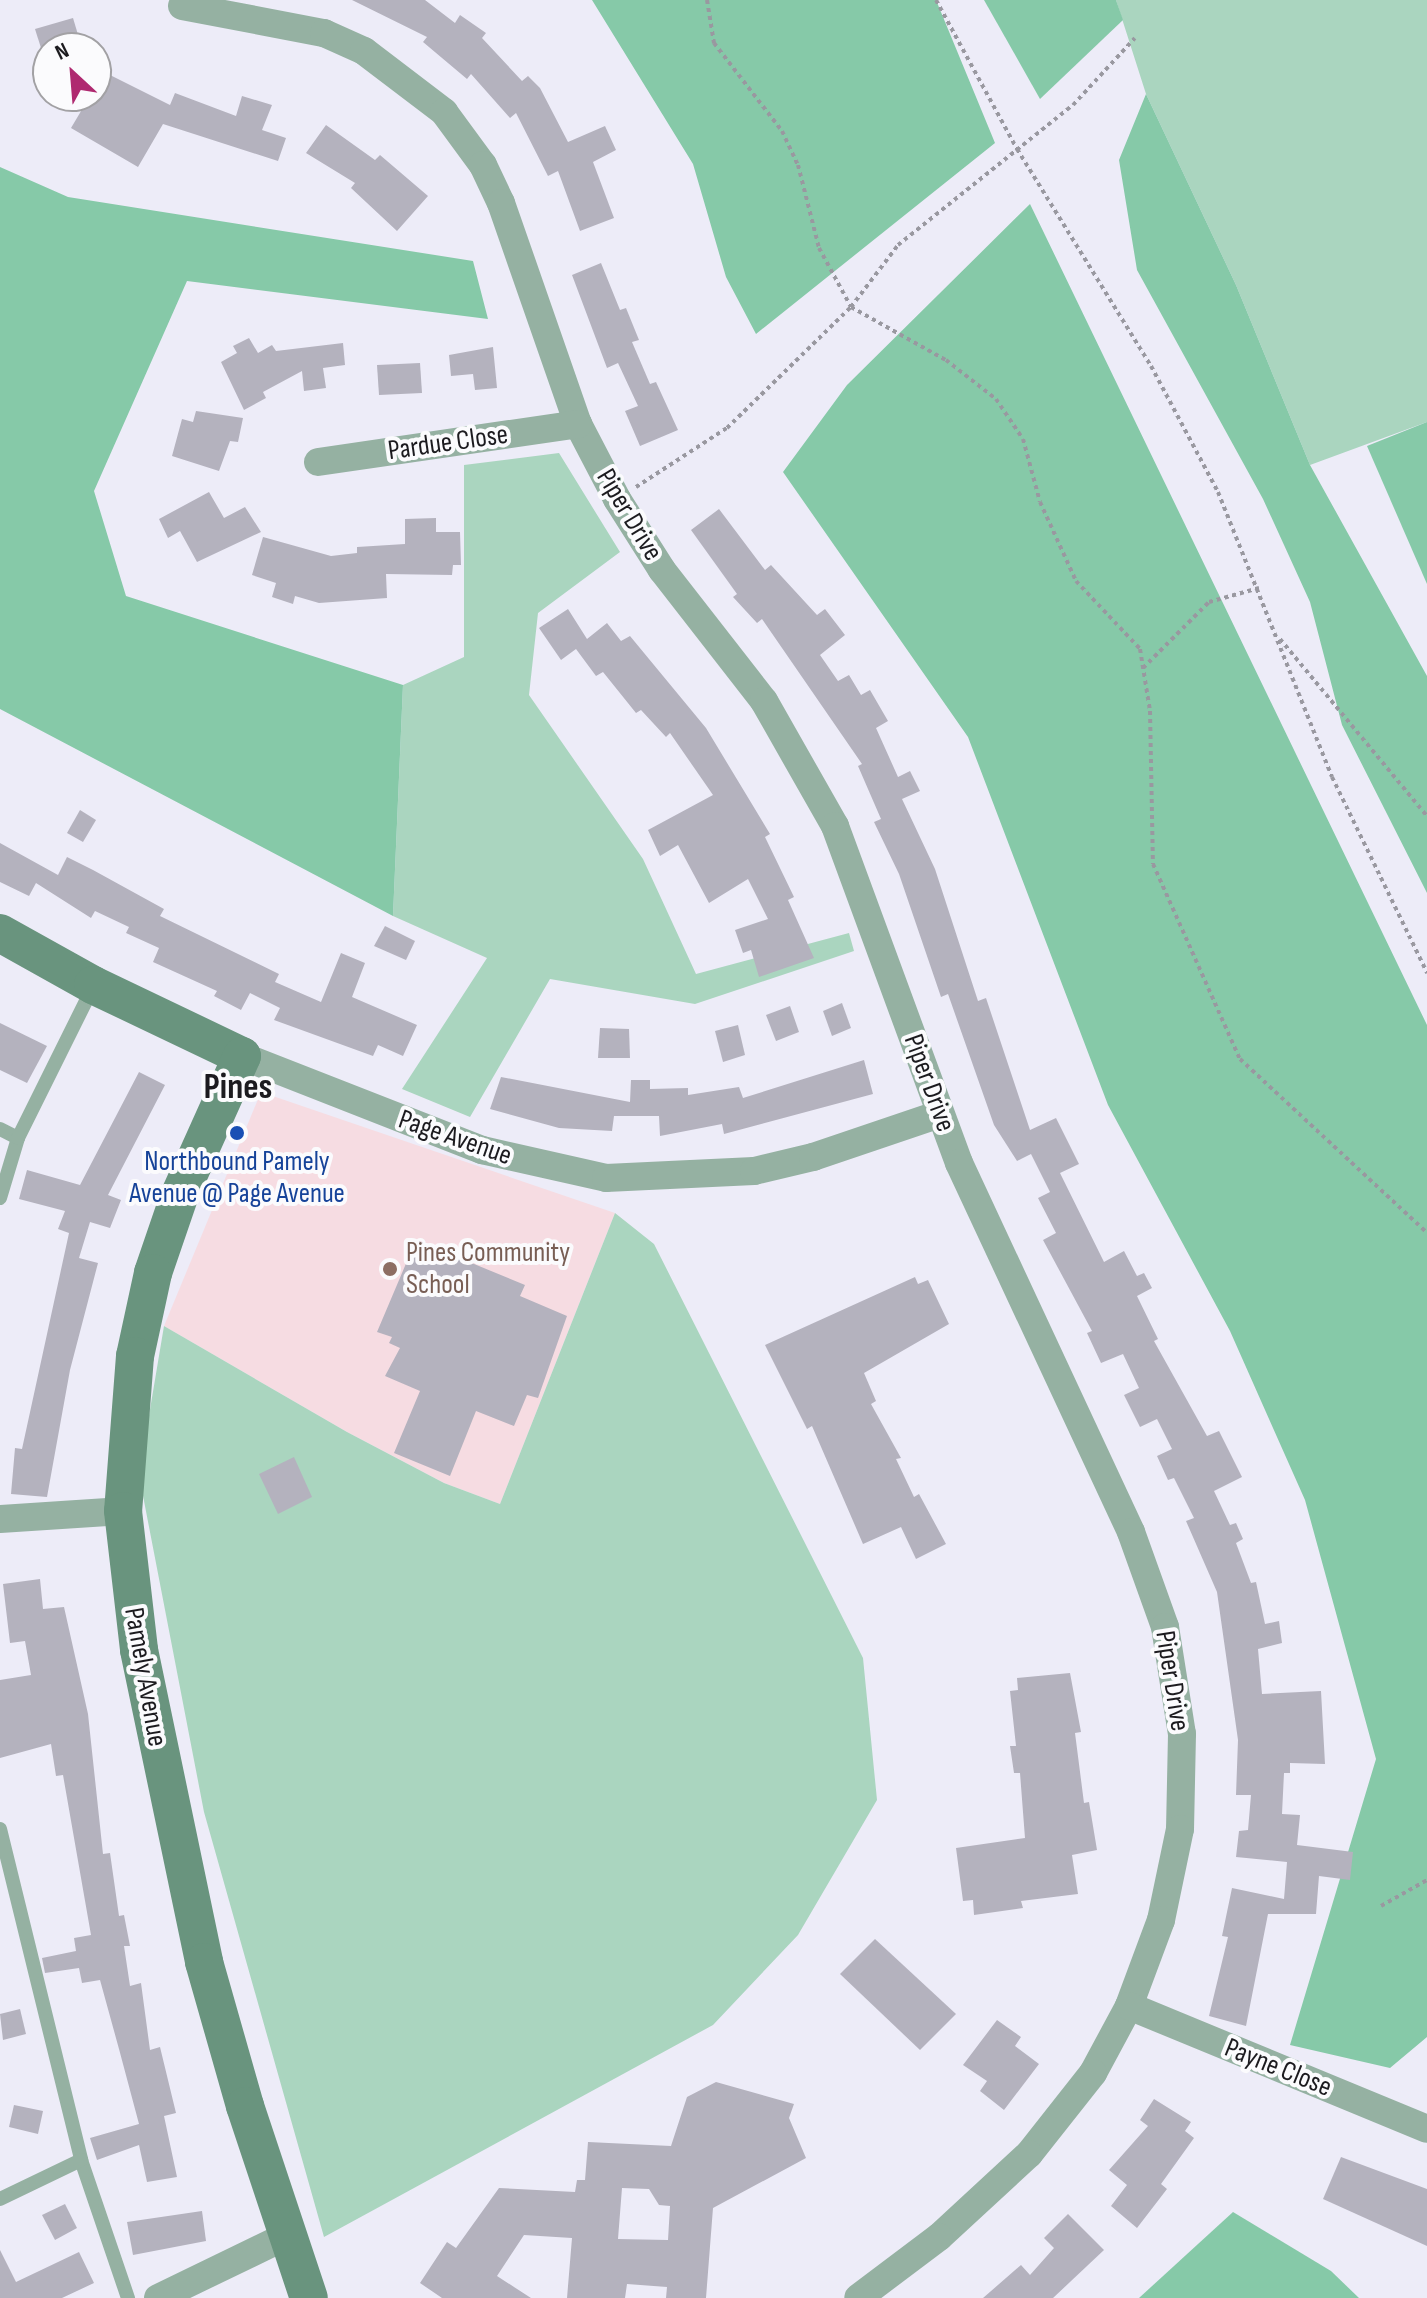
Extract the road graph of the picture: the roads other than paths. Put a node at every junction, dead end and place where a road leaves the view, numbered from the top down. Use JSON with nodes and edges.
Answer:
{"nodes":[{"id":1,"x":182,"y":6,"type":"dead end"},
{"id":2,"x":578,"y":424,"type":"junction"},
{"id":3,"x":318,"y":462,"type":"dead end"},
{"id":4,"x":0,"y":933,"type":"edge"},
{"id":5,"x":93,"y":985,"type":"junction"},
{"id":6,"x":242,"y":1056,"type":"junction"},
{"id":7,"x":940,"y":1114,"type":"junction"},
{"id":8,"x":0,"y":1129,"type":"edge"},
{"id":9,"x":18,"y":1138,"type":"junction"},
{"id":10,"x":0,"y":1198,"type":"edge"},
{"id":11,"x":123,"y":1511,"type":"junction"},
{"id":12,"x":0,"y":1519,"type":"edge"},
{"id":13,"x":0,"y":1829,"type":"edge"},
{"id":14,"x":1129,"y":2006,"type":"junction"},
{"id":15,"x":1427,"y":2129,"type":"edge"},
{"id":16,"x":81,"y":2160,"type":"junction"},
{"id":17,"x":0,"y":2199,"type":"edge"},
{"id":18,"x":286,"y":2236,"type":"junction"},
{"id":19,"x":128,"y":2298,"type":"edge"},
{"id":20,"x":158,"y":2298,"type":"edge"},
{"id":21,"x":309,"y":2298,"type":"edge"},
{"id":22,"x":858,"y":2298,"type":"edge"}],
"edges":[{"from":1,"to":2,"type":"street","name":"Piper Drive"},
{"from":2,"to":3,"type":"street","name":"Pardue Close"},
{"from":2,"to":7,"type":"street","name":"Piper Drive"},
{"from":4,"to":5,"type":"street","name":"Page Avenue"},
{"from":5,"to":6,"type":"street","name":"Page Avenue"},
{"from":5,"to":9,"type":"lane"},
{"from":6,"to":7,"type":"street","name":"Page Avenue"},
{"from":6,"to":11,"type":"street","name":"Pamely Avenue"},
{"from":7,"to":14,"type":"street","name":"Piper Drive"},
{"from":8,"to":9,"type":"lane"},
{"from":9,"to":10,"type":"lane"},
{"from":11,"to":12,"type":"street"},
{"from":11,"to":18,"type":"street","name":"Pamely Avenue"},
{"from":13,"to":16,"type":"lane"},
{"from":14,"to":15,"type":"street","name":"Payne Close"},
{"from":14,"to":22,"type":"street","name":"Piper Drive"},
{"from":16,"to":17,"type":"lane"},
{"from":16,"to":19,"type":"lane"},
{"from":18,"to":20,"type":"street"},
{"from":18,"to":21,"type":"street","name":"Pamely Avenue"}]}
